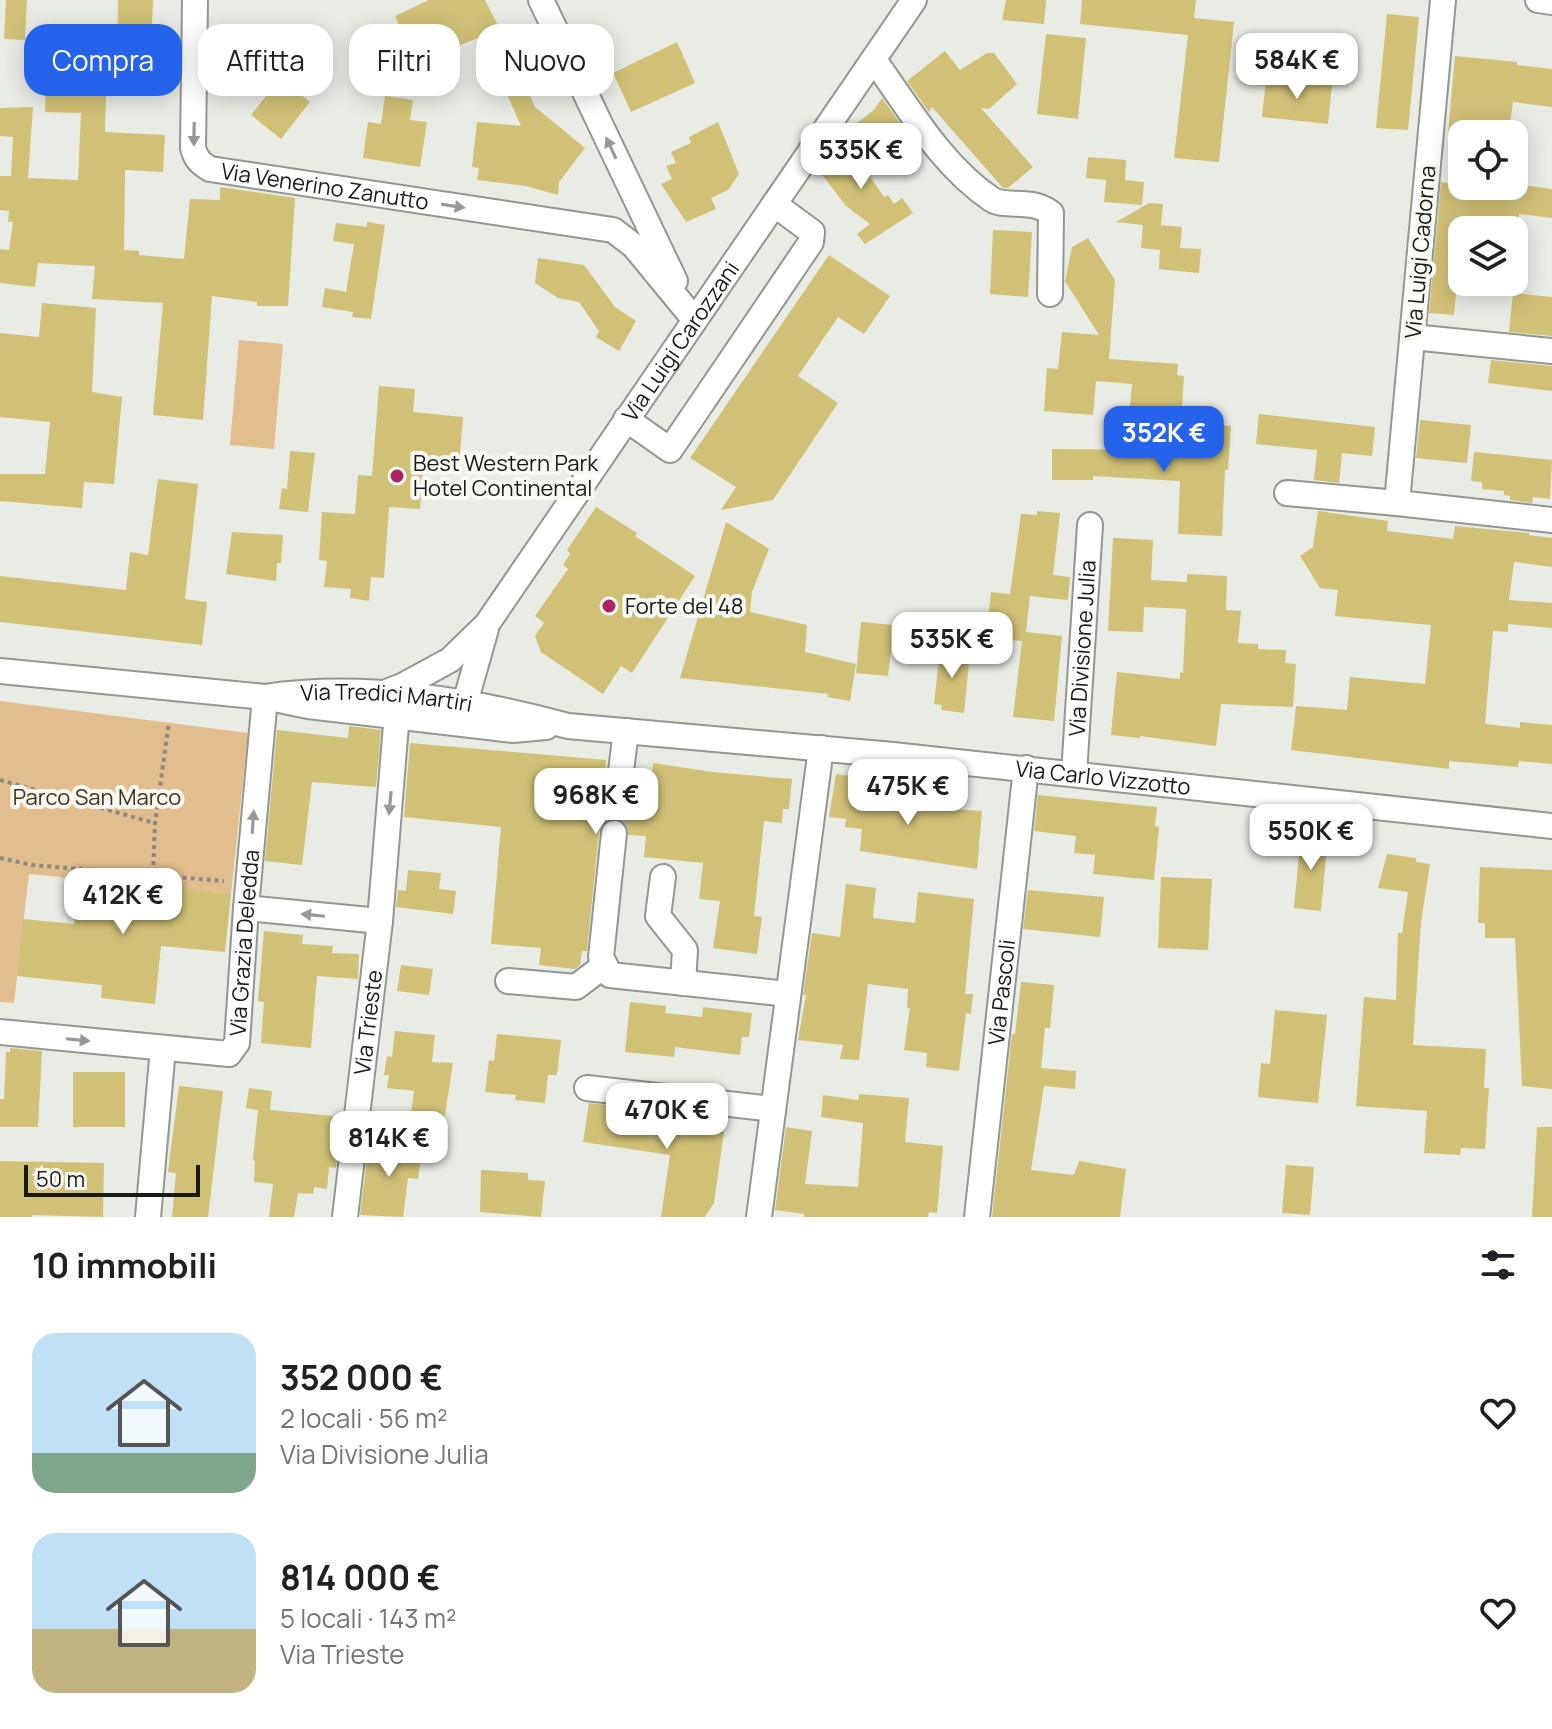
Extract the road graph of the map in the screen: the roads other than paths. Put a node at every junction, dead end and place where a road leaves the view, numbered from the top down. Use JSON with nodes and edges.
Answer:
{"nodes":[{"id":1,"x":195,"y":0,"type":"edge"},
{"id":2,"x":541,"y":0,"type":"edge"},
{"id":3,"x":1443,"y":0,"type":"edge"},
{"id":4,"x":1538,"y":0,"type":"edge"},
{"id":5,"x":1552,"y":2,"type":"edge"},
{"id":6,"x":909,"y":3,"type":"edge"},
{"id":7,"x":874,"y":60,"type":"junction"},
{"id":8,"x":634,"y":198,"type":"junction"},
{"id":9,"x":774,"y":204,"type":"junction"},
{"id":10,"x":613,"y":230,"type":"junction"},
{"id":11,"x":1050,"y":294,"type":"dead end"},
{"id":12,"x":694,"y":319,"type":"junction"},
{"id":13,"x":1412,"y":337,"type":"junction"},
{"id":14,"x":1552,"y":351,"type":"edge"},
{"id":15,"x":626,"y":419,"type":"junction"},
{"id":16,"x":1287,"y":493,"type":"dead end"},
{"id":17,"x":1397,"y":503,"type":"junction"},
{"id":18,"x":1552,"y":520,"type":"edge"},
{"id":19,"x":1090,"y":525,"type":"dead end"},
{"id":20,"x":487,"y":624,"type":"junction"},
{"id":21,"x":450,"y":660,"type":"junction"},
{"id":22,"x":0,"y":671,"type":"edge"},
{"id":23,"x":382,"y":694,"type":"junction"},
{"id":24,"x":265,"y":697,"type":"junction"},
{"id":25,"x":433,"y":706,"type":"junction"},
{"id":26,"x":331,"y":709,"type":"junction"},
{"id":27,"x":461,"y":713,"type":"junction"},
{"id":28,"x":396,"y":725,"type":"dead end"},
{"id":29,"x":626,"y":731,"type":"junction"},
{"id":30,"x":821,"y":748,"type":"junction"},
{"id":31,"x":1026,"y":768,"type":"junction"},
{"id":32,"x":1074,"y":774,"type":"junction"},
{"id":33,"x":618,"y":795,"type":"tunnel mouth"},
{"id":34,"x":1552,"y":826,"type":"edge"},
{"id":35,"x":614,"y":833,"type":"tunnel mouth"},
{"id":36,"x":663,"y":877,"type":"dead end"},
{"id":37,"x":247,"y":896,"type":"junction"},
{"id":38,"x":380,"y":921,"type":"junction"},
{"id":39,"x":605,"y":965,"type":"junction"},
{"id":40,"x":508,"y":981,"type":"dead end"},
{"id":41,"x":683,"y":983,"type":"junction"},
{"id":42,"x":788,"y":994,"type":"junction"},
{"id":43,"x":0,"y":1032,"type":"edge"},
{"id":44,"x":163,"y":1048,"type":"junction"},
{"id":45,"x":587,"y":1088,"type":"dead end"},
{"id":46,"x":773,"y":1109,"type":"junction"},
{"id":47,"x":148,"y":1217,"type":"edge"},
{"id":48,"x":345,"y":1217,"type":"edge"},
{"id":49,"x":759,"y":1217,"type":"edge"},
{"id":50,"x":977,"y":1217,"type":"edge"}],
"edges":[{"from":1,"to":10,"type":"street","name":"Via Venerino Zanutto","one_way":true},
{"from":8,"to":2,"type":"street","one_way":true},
{"from":3,"to":13,"type":"street","name":"Via Luigi Cadorna"},
{"from":4,"to":5,"type":"street"},
{"from":6,"to":7,"type":"street","name":"Via Luigi Carozzani"},
{"from":7,"to":9,"type":"street","name":"Via Luigi Carozzani"},
{"from":7,"to":11,"type":"street"},
{"from":8,"to":10,"type":"street"},
{"from":8,"to":12,"type":"street"},
{"from":9,"to":12,"type":"street","name":"Via Luigi Carozzani"},
{"from":9,"to":15,"type":"street"},
{"from":10,"to":12,"type":"street"},
{"from":12,"to":15,"type":"street","name":"Via Luigi Carozzani"},
{"from":13,"to":14,"type":"street"},
{"from":13,"to":17,"type":"street","name":"Via Luigi Cadorna"},
{"from":15,"to":20,"type":"street","name":"Via Luigi Carozzani"},
{"from":16,"to":17,"type":"street"},
{"from":17,"to":18,"type":"street"},
{"from":19,"to":32,"type":"street","name":"Via Divisione Julia"},
{"from":20,"to":21,"type":"street","name":"Via Luigi Carozzani"},
{"from":20,"to":27,"type":"street","name":"Via Luigi Carozzani"},
{"from":21,"to":23,"type":"street","name":"Via Luigi Carozzani"},
{"from":21,"to":25,"type":"street","name":"Via Luigi Carozzani"},
{"from":22,"to":24,"type":"street","name":"Via Tredici Martiri"},
{"from":23,"to":24,"type":"street","name":"Via Tredici Martiri"},
{"from":23,"to":25,"type":"street","name":"Via Tredici Martiri"},
{"from":24,"to":26,"type":"street","name":"Via Tredici Martiri"},
{"from":37,"to":24,"type":"street","name":"Via Grazia Deledda","one_way":true},
{"from":25,"to":26,"type":"street","name":"Via Tredici Martiri"},
{"from":25,"to":27,"type":"street","name":"Via Tredici Martiri"},
{"from":26,"to":27,"type":"street","name":"Via Tredici Martiri"},
{"from":27,"to":29,"type":"street","name":"Via Carlo Vizzotto"},
{"from":28,"to":38,"type":"street","name":"Via Trieste","one_way":true},
{"from":29,"to":30,"type":"street","name":"Via Carlo Vizzotto"},
{"from":29,"to":33,"type":"street"},
{"from":30,"to":31,"type":"street","name":"Via Carlo Vizzotto"},
{"from":30,"to":42,"type":"street"},
{"from":31,"to":32,"type":"street","name":"Via Carlo Vizzotto"},
{"from":31,"to":50,"type":"street","name":"Via Pascoli"},
{"from":32,"to":34,"type":"street","name":"Via Carlo Vizzotto"},
{"from":35,"to":39,"type":"street"},
{"from":36,"to":41,"type":"street"},
{"from":38,"to":37,"type":"street","one_way":true},
{"from":37,"to":44,"type":"street","name":"Via Grazia Deledda"},
{"from":38,"to":48,"type":"street","name":"Via Trieste"},
{"from":39,"to":40,"type":"street"},
{"from":39,"to":41,"type":"street"},
{"from":41,"to":42,"type":"street"},
{"from":42,"to":46,"type":"street"},
{"from":43,"to":44,"type":"street","name":"Via Grazia Deledda","one_way":true},
{"from":44,"to":47,"type":"street"},
{"from":45,"to":46,"type":"street"},
{"from":46,"to":49,"type":"street"}]}
